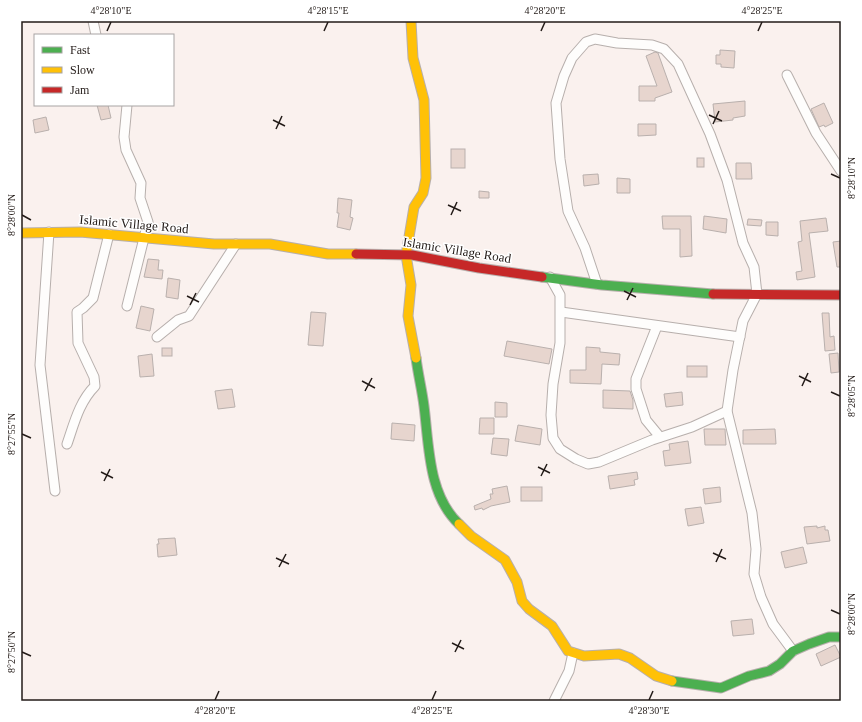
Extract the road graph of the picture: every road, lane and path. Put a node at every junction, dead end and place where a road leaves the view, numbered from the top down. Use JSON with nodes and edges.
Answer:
{"nodes":[{"id":1,"x":93,"y":21,"type":"edge"},
{"id":2,"x":411,"y":21,"type":"edge"},
{"id":3,"x":96,"y":34,"type":"edge"},
{"id":4,"x":787,"y":75,"type":"dead end"},
{"id":5,"x":127,"y":106,"type":"edge"},
{"id":6,"x":841,"y":171,"type":"edge"},
{"id":7,"x":49,"y":232,"type":"junction"},
{"id":8,"x":21,"y":233,"type":"edge"},
{"id":9,"x":109,"y":234,"type":"junction"},
{"id":10,"x":143,"y":237,"type":"junction"},
{"id":11,"x":236,"y":244,"type":"junction"},
{"id":12,"x":406,"y":255,"type":"junction"},
{"id":13,"x":550,"y":277,"type":"junction"},
{"id":14,"x":597,"y":284,"type":"junction"},
{"id":15,"x":757,"y":294,"type":"junction"},
{"id":16,"x":841,"y":295,"type":"edge"},
{"id":17,"x":127,"y":306,"type":"dead end"},
{"id":18,"x":561,"y":312,"type":"junction"},
{"id":19,"x":657,"y":326,"type":"junction"},
{"id":20,"x":157,"y":337,"type":"dead end"},
{"id":21,"x":740,"y":337,"type":"junction"},
{"id":22,"x":727,"y":411,"type":"junction"},
{"id":23,"x":660,"y":437,"type":"junction"},
{"id":24,"x":67,"y":444,"type":"dead end"},
{"id":25,"x":55,"y":491,"type":"dead end"},
{"id":26,"x":841,"y":637,"type":"edge"},
{"id":27,"x":794,"y":651,"type":"junction"},
{"id":28,"x":573,"y":653,"type":"junction"},
{"id":29,"x":554,"y":701,"type":"edge"}],
"edges":[{"from":1,"to":3,"type":"street"},
{"from":2,"to":12,"type":"street"},
{"from":4,"to":6,"type":"street"},
{"from":5,"to":10,"type":"street"},
{"from":7,"to":8,"type":"street","name":"Islamic Village Road"},
{"from":7,"to":9,"type":"street","name":"Islamic Village Road"},
{"from":7,"to":25,"type":"street"},
{"from":9,"to":10,"type":"street","name":"Islamic Village Road"},
{"from":9,"to":24,"type":"street"},
{"from":10,"to":11,"type":"street","name":"Islamic Village Road"},
{"from":10,"to":17,"type":"street"},
{"from":11,"to":12,"type":"street","name":"Islamic Village Road"},
{"from":11,"to":20,"type":"street"},
{"from":12,"to":13,"type":"street","name":"Islamic Village Road"},
{"from":12,"to":28,"type":"street"},
{"from":13,"to":14,"type":"street","name":"Islamic Village Road"},
{"from":13,"to":18,"type":"street"},
{"from":14,"to":15,"type":"street","name":"Islamic Village Road"},
{"from":14,"to":15,"type":"street"},
{"from":15,"to":16,"type":"street","name":"Islamic Village Road"},
{"from":15,"to":21,"type":"street"},
{"from":18,"to":19,"type":"street"},
{"from":18,"to":23,"type":"street"},
{"from":19,"to":21,"type":"street"},
{"from":19,"to":23,"type":"street"},
{"from":21,"to":22,"type":"street"},
{"from":22,"to":23,"type":"street"},
{"from":22,"to":27,"type":"street"},
{"from":26,"to":27,"type":"street"},
{"from":27,"to":28,"type":"street"},
{"from":28,"to":29,"type":"street"}]}
